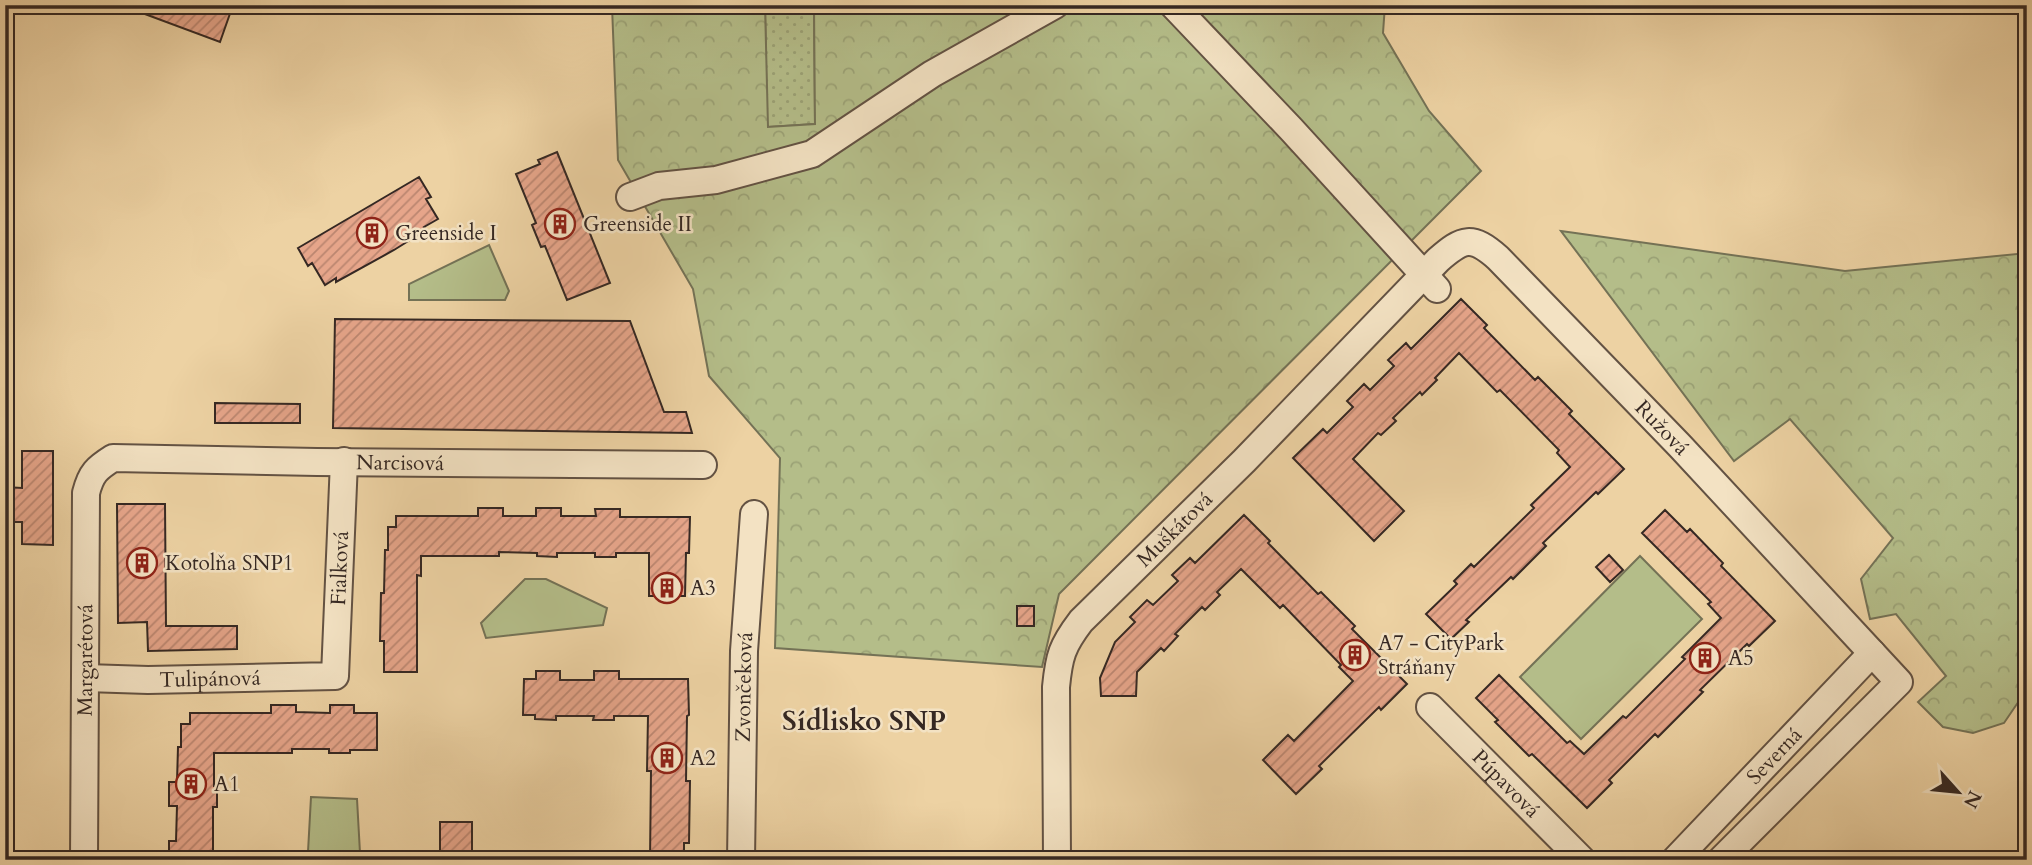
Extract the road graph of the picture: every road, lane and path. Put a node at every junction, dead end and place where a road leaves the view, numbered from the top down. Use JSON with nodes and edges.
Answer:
{"nodes":[{"id":1,"x":1055,"y":5,"type":"edge"},
{"id":2,"x":1173,"y":5,"type":"edge"},
{"id":3,"x":630,"y":197,"type":"dead end"},
{"id":4,"x":1433,"y":274,"type":"junction"},
{"id":5,"x":344,"y":461,"type":"junction"},
{"id":6,"x":703,"y":465,"type":"dead end"},
{"id":7,"x":99,"y":467,"type":"joint"},
{"id":8,"x":754,"y":514,"type":"dead end"},
{"id":9,"x":1872,"y":653,"type":"junction"},
{"id":10,"x":335,"y":676,"type":"joint"},
{"id":11,"x":86,"y":678,"type":"junction"},
{"id":12,"x":1899,"y":682,"type":"joint"},
{"id":13,"x":1430,"y":707,"type":"dead end"},
{"id":14,"x":85,"y":860,"type":"edge"},
{"id":15,"x":741,"y":860,"type":"edge"},
{"id":16,"x":1058,"y":860,"type":"edge"},
{"id":17,"x":1582,"y":860,"type":"edge"},
{"id":18,"x":1675,"y":860,"type":"edge"},
{"id":19,"x":1721,"y":860,"type":"edge"}],
"edges":[{"from":1,"to":3,"type":"street"},
{"from":2,"to":4,"type":"street"},
{"from":4,"to":9,"type":"street","name":"Ružová"},
{"from":4,"to":16,"type":"street","name":"Muškátová"},
{"from":5,"to":6,"type":"street","name":"Narcisová"},
{"from":5,"to":7,"type":"street","name":"Narcisová"},
{"from":5,"to":10,"type":"street","name":"Fialková"},
{"from":7,"to":11,"type":"street","name":"Margarétová"},
{"from":8,"to":15,"type":"street","name":"Zvončeková"},
{"from":9,"to":12,"type":"street","name":"Ružová"},
{"from":9,"to":18,"type":"street","name":"Severná"},
{"from":10,"to":11,"type":"street","name":"Tulipánová"},
{"from":11,"to":14,"type":"street","name":"Margarétová"},
{"from":12,"to":19,"type":"street","name":"Severná"},
{"from":13,"to":17,"type":"street","name":"Púpavová"}]}
